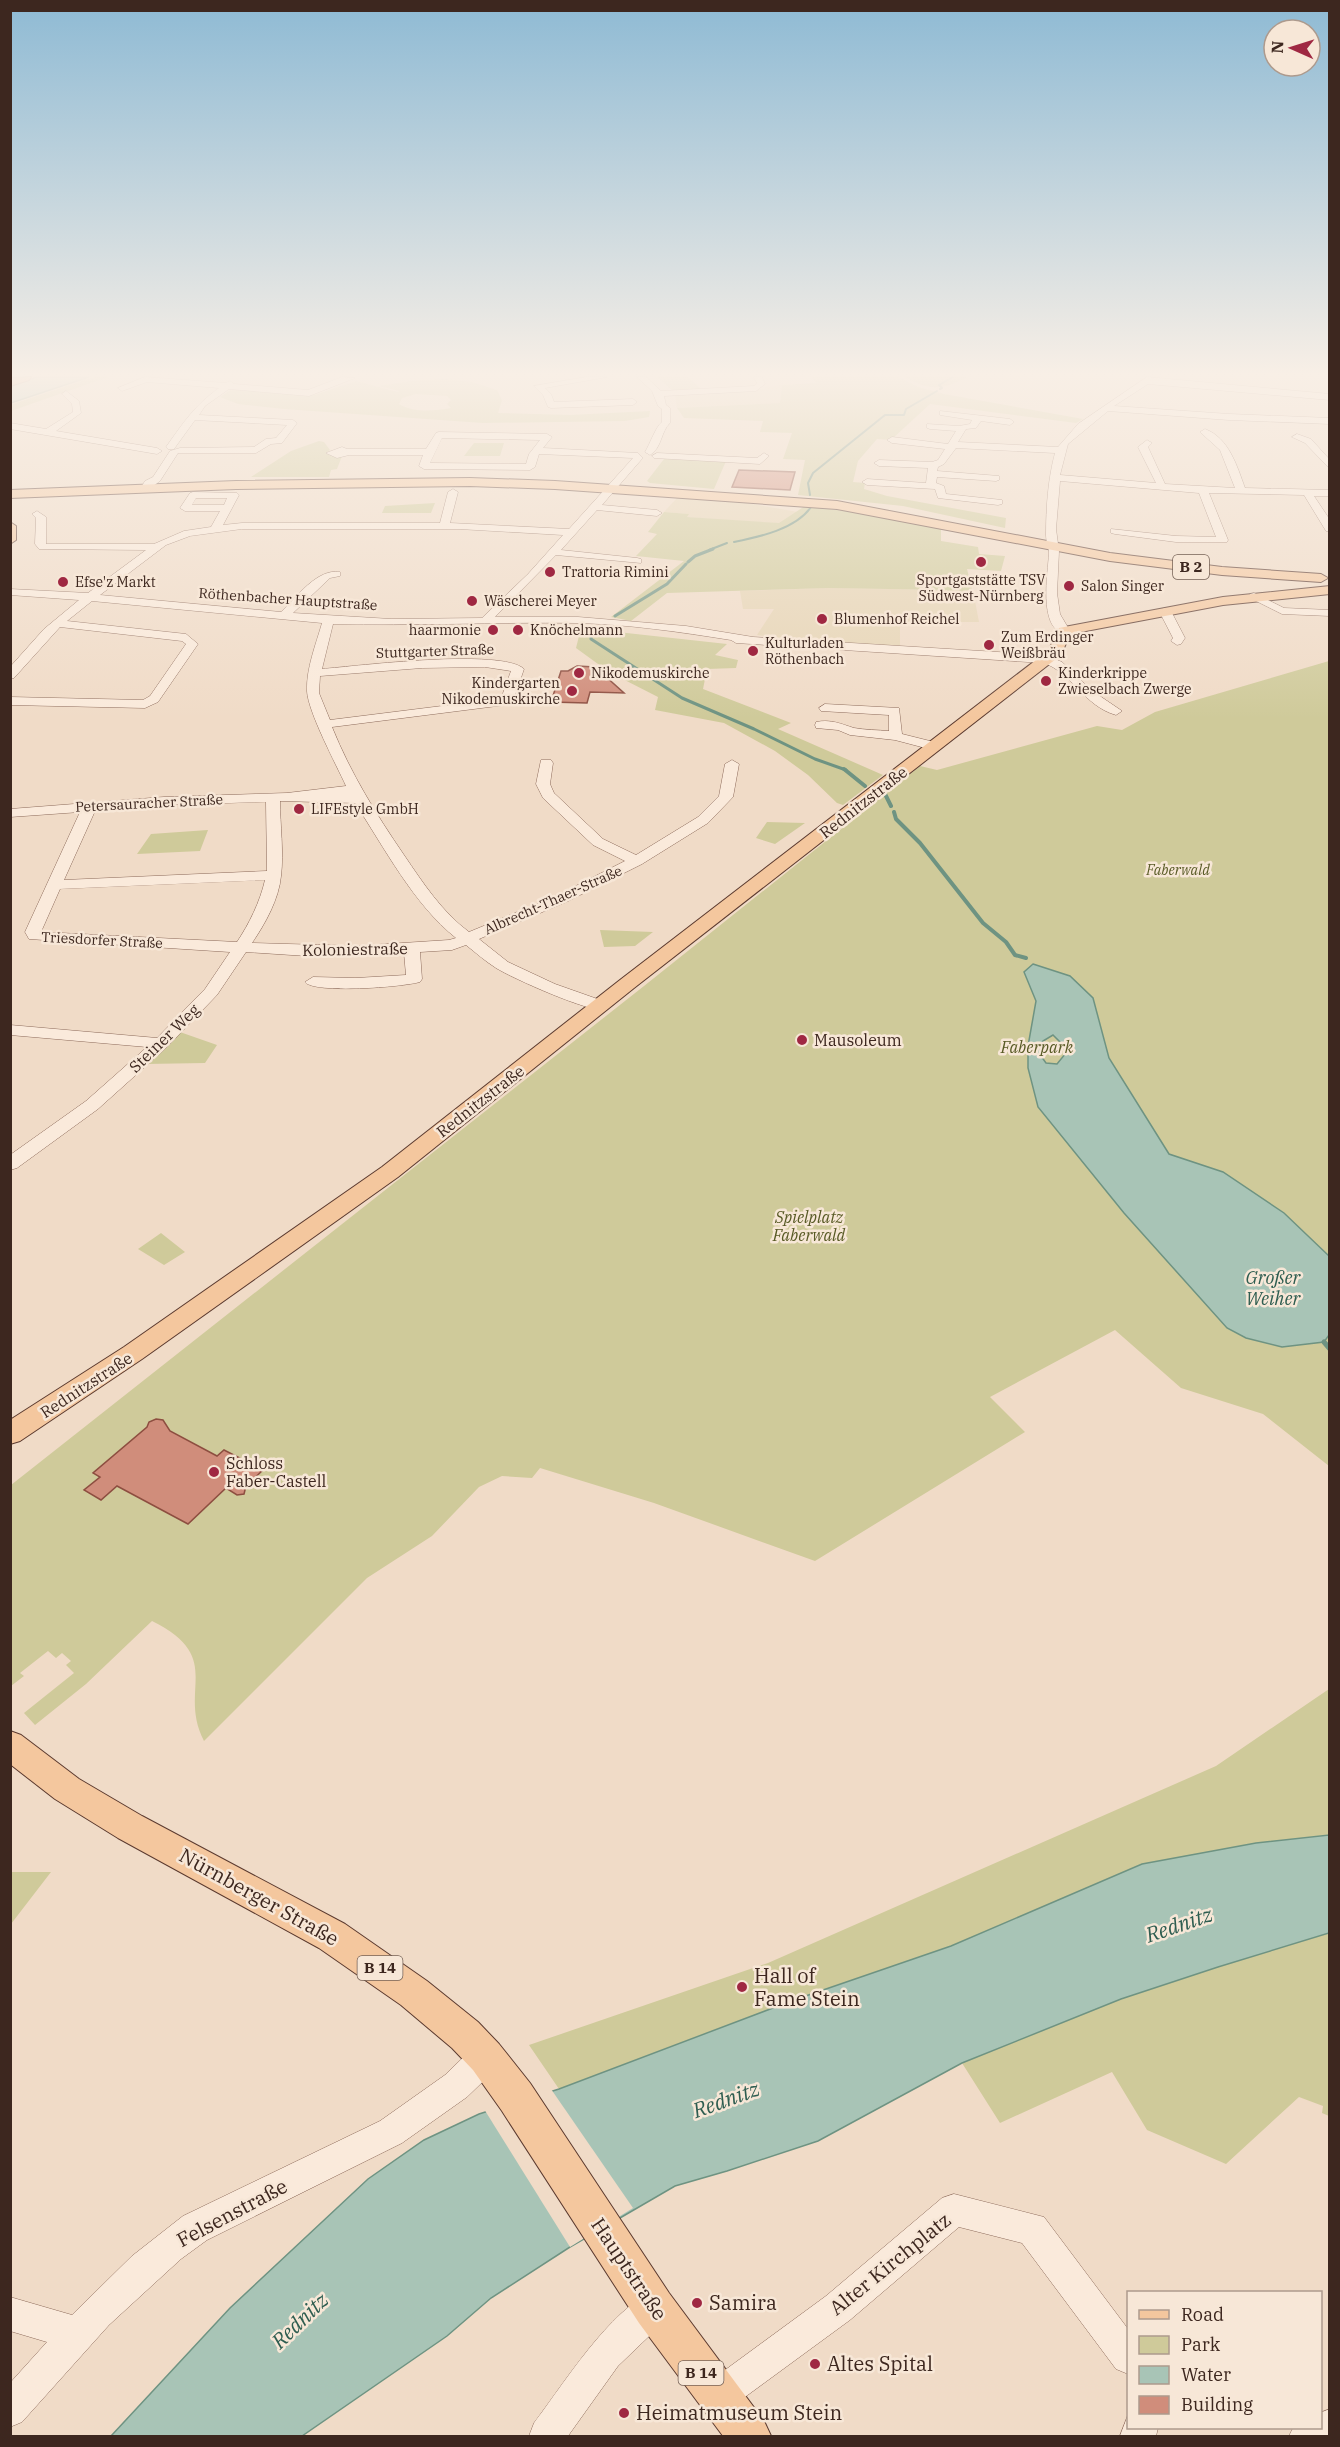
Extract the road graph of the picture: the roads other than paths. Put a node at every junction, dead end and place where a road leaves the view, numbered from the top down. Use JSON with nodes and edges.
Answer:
{"nodes":[{"id":1,"x":34,"y":491,"type":"edge"},
{"id":2,"x":616,"y":491,"type":"edge"},
{"id":3,"x":696,"y":491,"type":"edge"},
{"id":4,"x":941,"y":491,"type":"edge"},
{"id":5,"x":1054,"y":491,"type":"edge"},
{"id":6,"x":1203,"y":491,"type":"edge"},
{"id":7,"x":1247,"y":491,"type":"edge"},
{"id":8,"x":453,"y":492,"type":"dead end"},
{"id":9,"x":1307,"y":493,"type":"junction"},
{"id":10,"x":1329,"y":493,"type":"edge"},
{"id":11,"x":986,"y":501,"type":"junction"},
{"id":12,"x":998,"y":502,"type":"dead end"},
{"id":13,"x":11,"y":507,"type":"edge"},
{"id":14,"x":596,"y":507,"type":"junction"},
{"id":15,"x":227,"y":508,"type":"dead end"},
{"id":16,"x":657,"y":513,"type":"dead end"},
{"id":17,"x":984,"y":513,"type":"dead end"},
{"id":18,"x":37,"y":514,"type":"dead end"},
{"id":19,"x":10,"y":526,"type":"edge"},
{"id":20,"x":444,"y":526,"type":"junction"},
{"id":21,"x":216,"y":528,"type":"junction"},
{"id":22,"x":1329,"y":529,"type":"edge"},
{"id":23,"x":1115,"y":531,"type":"dead end"},
{"id":24,"x":572,"y":532,"type":"junction"},
{"id":25,"x":10,"y":540,"type":"edge"},
{"id":26,"x":1053,"y":544,"type":"junction"},
{"id":27,"x":157,"y":547,"type":"junction"},
{"id":28,"x":554,"y":552,"type":"junction"},
{"id":29,"x":637,"y":561,"type":"dead end"},
{"id":30,"x":1329,"y":573,"type":"edge"},
{"id":31,"x":336,"y":574,"type":"dead end"},
{"id":32,"x":1329,"y":578,"type":"edge"},
{"id":33,"x":1329,"y":590,"type":"edge"},
{"id":34,"x":10,"y":592,"type":"edge"},
{"id":35,"x":1254,"y":596,"type":"junction"},
{"id":36,"x":90,"y":597,"type":"junction"},
{"id":37,"x":1165,"y":611,"type":"junction"},
{"id":38,"x":1329,"y":613,"type":"edge"},
{"id":39,"x":284,"y":616,"type":"junction"},
{"id":40,"x":328,"y":620,"type":"junction"},
{"id":41,"x":486,"y":620,"type":"junction"},
{"id":42,"x":57,"y":623,"type":"junction"},
{"id":43,"x":1064,"y":631,"type":"junction"},
{"id":44,"x":1177,"y":641,"type":"dead end"},
{"id":45,"x":1046,"y":659,"type":"junction"},
{"id":46,"x":315,"y":673,"type":"junction"},
{"id":47,"x":10,"y":675,"type":"edge"},
{"id":48,"x":10,"y":701,"type":"edge"},
{"id":49,"x":825,"y":708,"type":"dead end"},
{"id":50,"x":1116,"y":711,"type":"dead end"},
{"id":51,"x":325,"y":724,"type":"junction"},
{"id":52,"x":821,"y":725,"type":"dead end"},
{"id":53,"x":895,"y":736,"type":"junction"},
{"id":54,"x":933,"y":746,"type":"junction"},
{"id":55,"x":546,"y":763,"type":"dead end"},
{"id":56,"x":732,"y":764,"type":"dead end"},
{"id":57,"x":357,"y":794,"type":"junction"},
{"id":58,"x":280,"y":797,"type":"junction"},
{"id":59,"x":90,"y":806,"type":"junction"},
{"id":60,"x":10,"y":813,"type":"edge"},
{"id":61,"x":637,"y":861,"type":"junction"},
{"id":62,"x":274,"y":875,"type":"junction"},
{"id":63,"x":54,"y":885,"type":"junction"},
{"id":64,"x":468,"y":938,"type":"junction"},
{"id":65,"x":241,"y":948,"type":"junction"},
{"id":66,"x":412,"y":949,"type":"junction"},
{"id":67,"x":314,"y":982,"type":"dead end"},
{"id":68,"x":600,"y":1006,"type":"junction"},
{"id":69,"x":10,"y":1030,"type":"edge"},
{"id":70,"x":161,"y":1043,"type":"junction"},
{"id":71,"x":10,"y":1164,"type":"edge"},
{"id":72,"x":10,"y":1434,"type":"edge"},
{"id":73,"x":10,"y":1745,"type":"edge"},
{"id":74,"x":486,"y":2057,"type":"junction"},
{"id":75,"x":516,"y":2097,"type":"joint"},
{"id":76,"x":654,"y":2308,"type":"junction"},
{"id":77,"x":10,"y":2314,"type":"edge"},
{"id":78,"x":76,"y":2333,"type":"junction"},
{"id":79,"x":1127,"y":2356,"type":"edge"},
{"id":80,"x":718,"y":2396,"type":"junction"},
{"id":81,"x":10,"y":2410,"type":"edge"},
{"id":82,"x":1329,"y":2427,"type":"edge"},
{"id":83,"x":547,"y":2436,"type":"edge"},
{"id":84,"x":749,"y":2436,"type":"edge"},
{"id":85,"x":1307,"y":2436,"type":"edge"}],
"edges":[{"from":1,"to":13,"type":"main road"},
{"from":2,"to":14,"type":"street"},
{"from":3,"to":26,"type":"main road","number":"B 2"},
{"from":4,"to":11,"type":"street"},
{"from":5,"to":26,"type":"street"},
{"from":6,"to":23,"type":"street"},
{"from":7,"to":9,"type":"street"},
{"from":8,"to":20,"type":"street"},
{"from":9,"to":10,"type":"street"},
{"from":9,"to":22,"type":"street"},
{"from":11,"to":12,"type":"street"},
{"from":11,"to":17,"type":"street"},
{"from":14,"to":16,"type":"street"},
{"from":14,"to":24,"type":"street"},
{"from":15,"to":21,"type":"street"},
{"from":18,"to":27,"type":"street"},
{"from":19,"to":25,"type":"main road"},
{"from":20,"to":21,"type":"street"},
{"from":20,"to":24,"type":"street"},
{"from":21,"to":27,"type":"street"},
{"from":24,"to":28,"type":"street"},
{"from":26,"to":30,"type":"main road","number":"B 2"},
{"from":26,"to":32,"type":"main road","number":"B 2"},
{"from":26,"to":43,"type":"street"},
{"from":27,"to":36,"type":"street"},
{"from":28,"to":29,"type":"street"},
{"from":28,"to":41,"type":"street"},
{"from":31,"to":39,"type":"street"},
{"from":33,"to":35,"type":"main road"},
{"from":34,"to":36,"type":"street","name":"Röthenbacher Hauptstraße"},
{"from":35,"to":37,"type":"main road"},
{"from":35,"to":38,"type":"street"},
{"from":36,"to":39,"type":"street","name":"Röthenbacher Hauptstraße"},
{"from":36,"to":42,"type":"street"},
{"from":37,"to":43,"type":"main road"},
{"from":37,"to":44,"type":"street"},
{"from":39,"to":40,"type":"street","name":"Röthenbacher Hauptstraße"},
{"from":40,"to":41,"type":"street","name":"Röthenbacher Hauptstraße"},
{"from":40,"to":46,"type":"street"},
{"from":41,"to":45,"type":"street","name":"Röthenbacher Hauptstraße"},
{"from":42,"to":47,"type":"street"},
{"from":42,"to":48,"type":"street"},
{"from":43,"to":45,"type":"main road","name":"Rednitzstraße"},
{"from":45,"to":50,"type":"street"},
{"from":45,"to":54,"type":"main road","name":"Rednitzstraße"},
{"from":46,"to":51,"type":"street"},
{"from":46,"to":51,"type":"street","name":"Stuttgarter Straße"},
{"from":49,"to":53,"type":"street"},
{"from":51,"to":57,"type":"street"},
{"from":52,"to":53,"type":"street","name":"Rednitzstraße"},
{"from":53,"to":54,"type":"street","name":"Rednitzstraße"},
{"from":54,"to":68,"type":"main road","name":"Rednitzstraße"},
{"from":55,"to":61,"type":"street"},
{"from":56,"to":61,"type":"street","name":"Albrecht-Thaer-Straße"},
{"from":57,"to":58,"type":"street","name":"Petersauracher Straße"},
{"from":57,"to":64,"type":"street"},
{"from":58,"to":59,"type":"street","name":"Petersauracher Straße"},
{"from":58,"to":62,"type":"street","name":"Steiner Weg"},
{"from":59,"to":60,"type":"street","name":"Petersauracher Straße"},
{"from":59,"to":63,"type":"street","name":"Triesdorfer Straße"},
{"from":61,"to":64,"type":"street","name":"Albrecht-Thaer-Straße"},
{"from":62,"to":63,"type":"street"},
{"from":62,"to":65,"type":"street","name":"Steiner Weg"},
{"from":63,"to":65,"type":"street","name":"Triesdorfer Straße"},
{"from":64,"to":66,"type":"street","name":"Koloniestraße"},
{"from":64,"to":68,"type":"street"},
{"from":65,"to":66,"type":"street","name":"Koloniestraße"},
{"from":65,"to":70,"type":"street","name":"Steiner Weg"},
{"from":66,"to":67,"type":"street"},
{"from":68,"to":72,"type":"main road","name":"Rednitzstraße"},
{"from":69,"to":70,"type":"street"},
{"from":70,"to":71,"type":"street","name":"Steiner Weg"},
{"from":73,"to":74,"type":"main road","name":"Nürnberger Straße","number":"B 14"},
{"from":74,"to":75,"type":"main road","name":"Nürnberger Straße","number":"B 14"},
{"from":74,"to":78,"type":"street","name":"Felsenstraße"},
{"from":75,"to":76,"type":"main road","name":"Hauptstraße","number":"B 14"},
{"from":76,"to":80,"type":"main road","name":"Hauptstraße","number":"B 14"},
{"from":76,"to":83,"type":"street"},
{"from":77,"to":78,"type":"street"},
{"from":78,"to":81,"type":"street","name":"Felsenstraße"},
{"from":79,"to":80,"type":"street","name":"Alter Kirchplatz"},
{"from":80,"to":84,"type":"main road","name":"Hauptstraße","number":"B 14"},
{"from":82,"to":85,"type":"street"}]}
